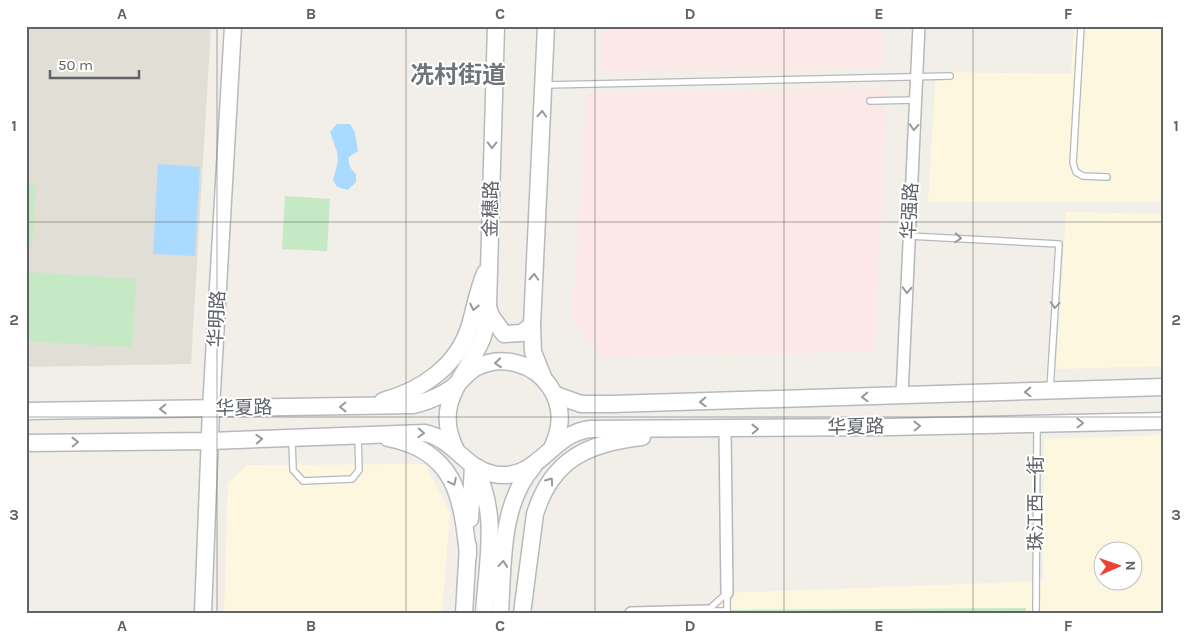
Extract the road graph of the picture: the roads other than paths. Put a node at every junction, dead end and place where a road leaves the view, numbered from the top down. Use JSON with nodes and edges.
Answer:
{"nodes":[{"id":1,"x":233,"y":26,"type":"edge"},
{"id":2,"x":496,"y":26,"type":"edge"},
{"id":3,"x":546,"y":26,"type":"edge"},
{"id":4,"x":919,"y":26,"type":"edge"},
{"id":5,"x":1081,"y":26,"type":"edge"},
{"id":6,"x":950,"y":76,"type":"dead end"},
{"id":7,"x":916,"y":77,"type":"junction"},
{"id":8,"x":543,"y":85,"type":"junction"},
{"id":9,"x":915,"y":100,"type":"junction"},
{"id":10,"x":870,"y":101,"type":"dead end"},
{"id":11,"x":1107,"y":177,"type":"dead end"},
{"id":12,"x":909,"y":236,"type":"junction"},
{"id":13,"x":489,"y":261,"type":"junction"},
{"id":14,"x":488,"y":305,"type":"junction"},
{"id":15,"x":532,"y":326,"type":"junction"},
{"id":16,"x":543,"y":377,"type":"junction"},
{"id":17,"x":457,"y":384,"type":"junction"},
{"id":18,"x":1164,"y":387,"type":"edge"},
{"id":19,"x":1050,"y":391,"type":"junction"},
{"id":20,"x":556,"y":395,"type":"junction"},
{"id":21,"x":902,"y":395,"type":"junction"},
{"id":22,"x":617,"y":404,"type":"junction"},
{"id":23,"x":366,"y":407,"type":"junction"},
{"id":24,"x":211,"y":409,"type":"junction"},
{"id":25,"x":26,"y":411,"type":"edge"},
{"id":26,"x":1164,"y":421,"type":"edge"},
{"id":27,"x":1037,"y":424,"type":"junction"},
{"id":28,"x":617,"y":428,"type":"junction"},
{"id":29,"x":704,"y":429,"type":"junction"},
{"id":30,"x":725,"y":429,"type":"junction"},
{"id":31,"x":363,"y":435,"type":"junction"},
{"id":32,"x":292,"y":438,"type":"junction"},
{"id":33,"x":210,"y":441,"type":"junction"},
{"id":34,"x":26,"y":442,"type":"edge"},
{"id":35,"x":553,"y":446,"type":"junction"},
{"id":36,"x":455,"y":448,"type":"junction"},
{"id":37,"x":535,"y":465,"type":"junction"},
{"id":38,"x":473,"y":466,"type":"junction"},
{"id":39,"x":468,"y":555,"type":"junction"},
{"id":40,"x":727,"y":593,"type":"junction"},
{"id":41,"x":707,"y":611,"type":"junction"},
{"id":42,"x":727,"y":612,"type":"edge"},
{"id":43,"x":203,"y":613,"type":"edge"},
{"id":44,"x":464,"y":613,"type":"edge"},
{"id":45,"x":484,"y":613,"type":"edge"},
{"id":46,"x":500,"y":613,"type":"edge"},
{"id":47,"x":521,"y":613,"type":"edge"},
{"id":48,"x":631,"y":613,"type":"edge"},
{"id":49,"x":1036,"y":613,"type":"edge"}],
"edges":[{"from":1,"to":24,"type":"main road","name":"华明路"},
{"from":2,"to":13,"type":"main road","name":"金穗路","one_way":true},
{"from":3,"to":8,"type":"main road"},
{"from":4,"to":7,"type":"street","name":"华强路"},
{"from":5,"to":11,"type":"lane"},
{"from":6,"to":7,"type":"lane"},
{"from":7,"to":8,"type":"lane"},
{"from":7,"to":9,"type":"street","name":"华强路"},
{"from":15,"to":8,"type":"main road","one_way":true},
{"from":9,"to":10,"type":"lane"},
{"from":9,"to":12,"type":"street","name":"华强路","one_way":true},
{"from":12,"to":19,"type":"lane","one_way":true},
{"from":12,"to":21,"type":"street","name":"华强路","one_way":true},
{"from":13,"to":14,"type":"main road","name":"金穗路"},
{"from":13,"to":23,"type":"main road","one_way":true},
{"from":14,"to":15,"type":"main road"},
{"from":14,"to":17,"type":"main road","name":"金穗路"},
{"from":15,"to":16,"type":"main road"},
{"from":16,"to":17,"type":"main road","name":"华夏路","one_way":true},
{"from":16,"to":20,"type":"main road","name":"华夏路"},
{"from":17,"to":23,"type":"main road","name":"华夏路"},
{"from":17,"to":36,"type":"main road","name":"华夏路"},
{"from":18,"to":19,"type":"main road","name":"华夏路"},
{"from":19,"to":21,"type":"main road","name":"华夏路","one_way":true},
{"from":20,"to":22,"type":"main road","name":"华夏路"},
{"from":20,"to":35,"type":"main road","name":"华夏路"},
{"from":21,"to":22,"type":"main road","name":"华夏路","one_way":true},
{"from":22,"to":28,"type":"main road"},
{"from":23,"to":24,"type":"main road","name":"华夏路","one_way":true},
{"from":24,"to":25,"type":"main road","name":"华夏路","one_way":true},
{"from":24,"to":33,"type":"main road","name":"华明路"},
{"from":27,"to":26,"type":"main road","name":"华夏路","one_way":true},
{"from":30,"to":27,"type":"main road","name":"华夏路","one_way":true},
{"from":27,"to":49,"type":"lane","name":"珠江西一街"},
{"from":28,"to":29,"type":"main road","name":"华夏路"},
{"from":28,"to":35,"type":"main road","name":"华夏路"},
{"from":29,"to":30,"type":"main road","name":"华夏路"},
{"from":47,"to":29,"type":"main road","one_way":true},
{"from":30,"to":40,"type":"street"},
{"from":31,"to":32,"type":"main road","name":"华夏路"},
{"from":31,"to":32,"type":"lane"},
{"from":31,"to":36,"type":"main road","name":"华夏路","one_way":true},
{"from":31,"to":39,"type":"main road","one_way":true},
{"from":33,"to":32,"type":"main road","name":"华夏路","one_way":true},
{"from":34,"to":33,"type":"main road","name":"华夏路","one_way":true},
{"from":33,"to":43,"type":"main road","name":"华明路"},
{"from":35,"to":37,"type":"main road","name":"华夏路"},
{"from":36,"to":38,"type":"main road","name":"华夏路"},
{"from":37,"to":38,"type":"main road","name":"华夏路"},
{"from":46,"to":37,"type":"main road","one_way":true},
{"from":37,"to":47,"type":"main road"},
{"from":38,"to":39,"type":"main road"},
{"from":38,"to":45,"type":"main road"},
{"from":39,"to":44,"type":"main road"},
{"from":40,"to":41,"type":"lane"},
{"from":40,"to":42,"type":"lane"},
{"from":41,"to":42,"type":"lane"},
{"from":41,"to":48,"type":"street"}]}
